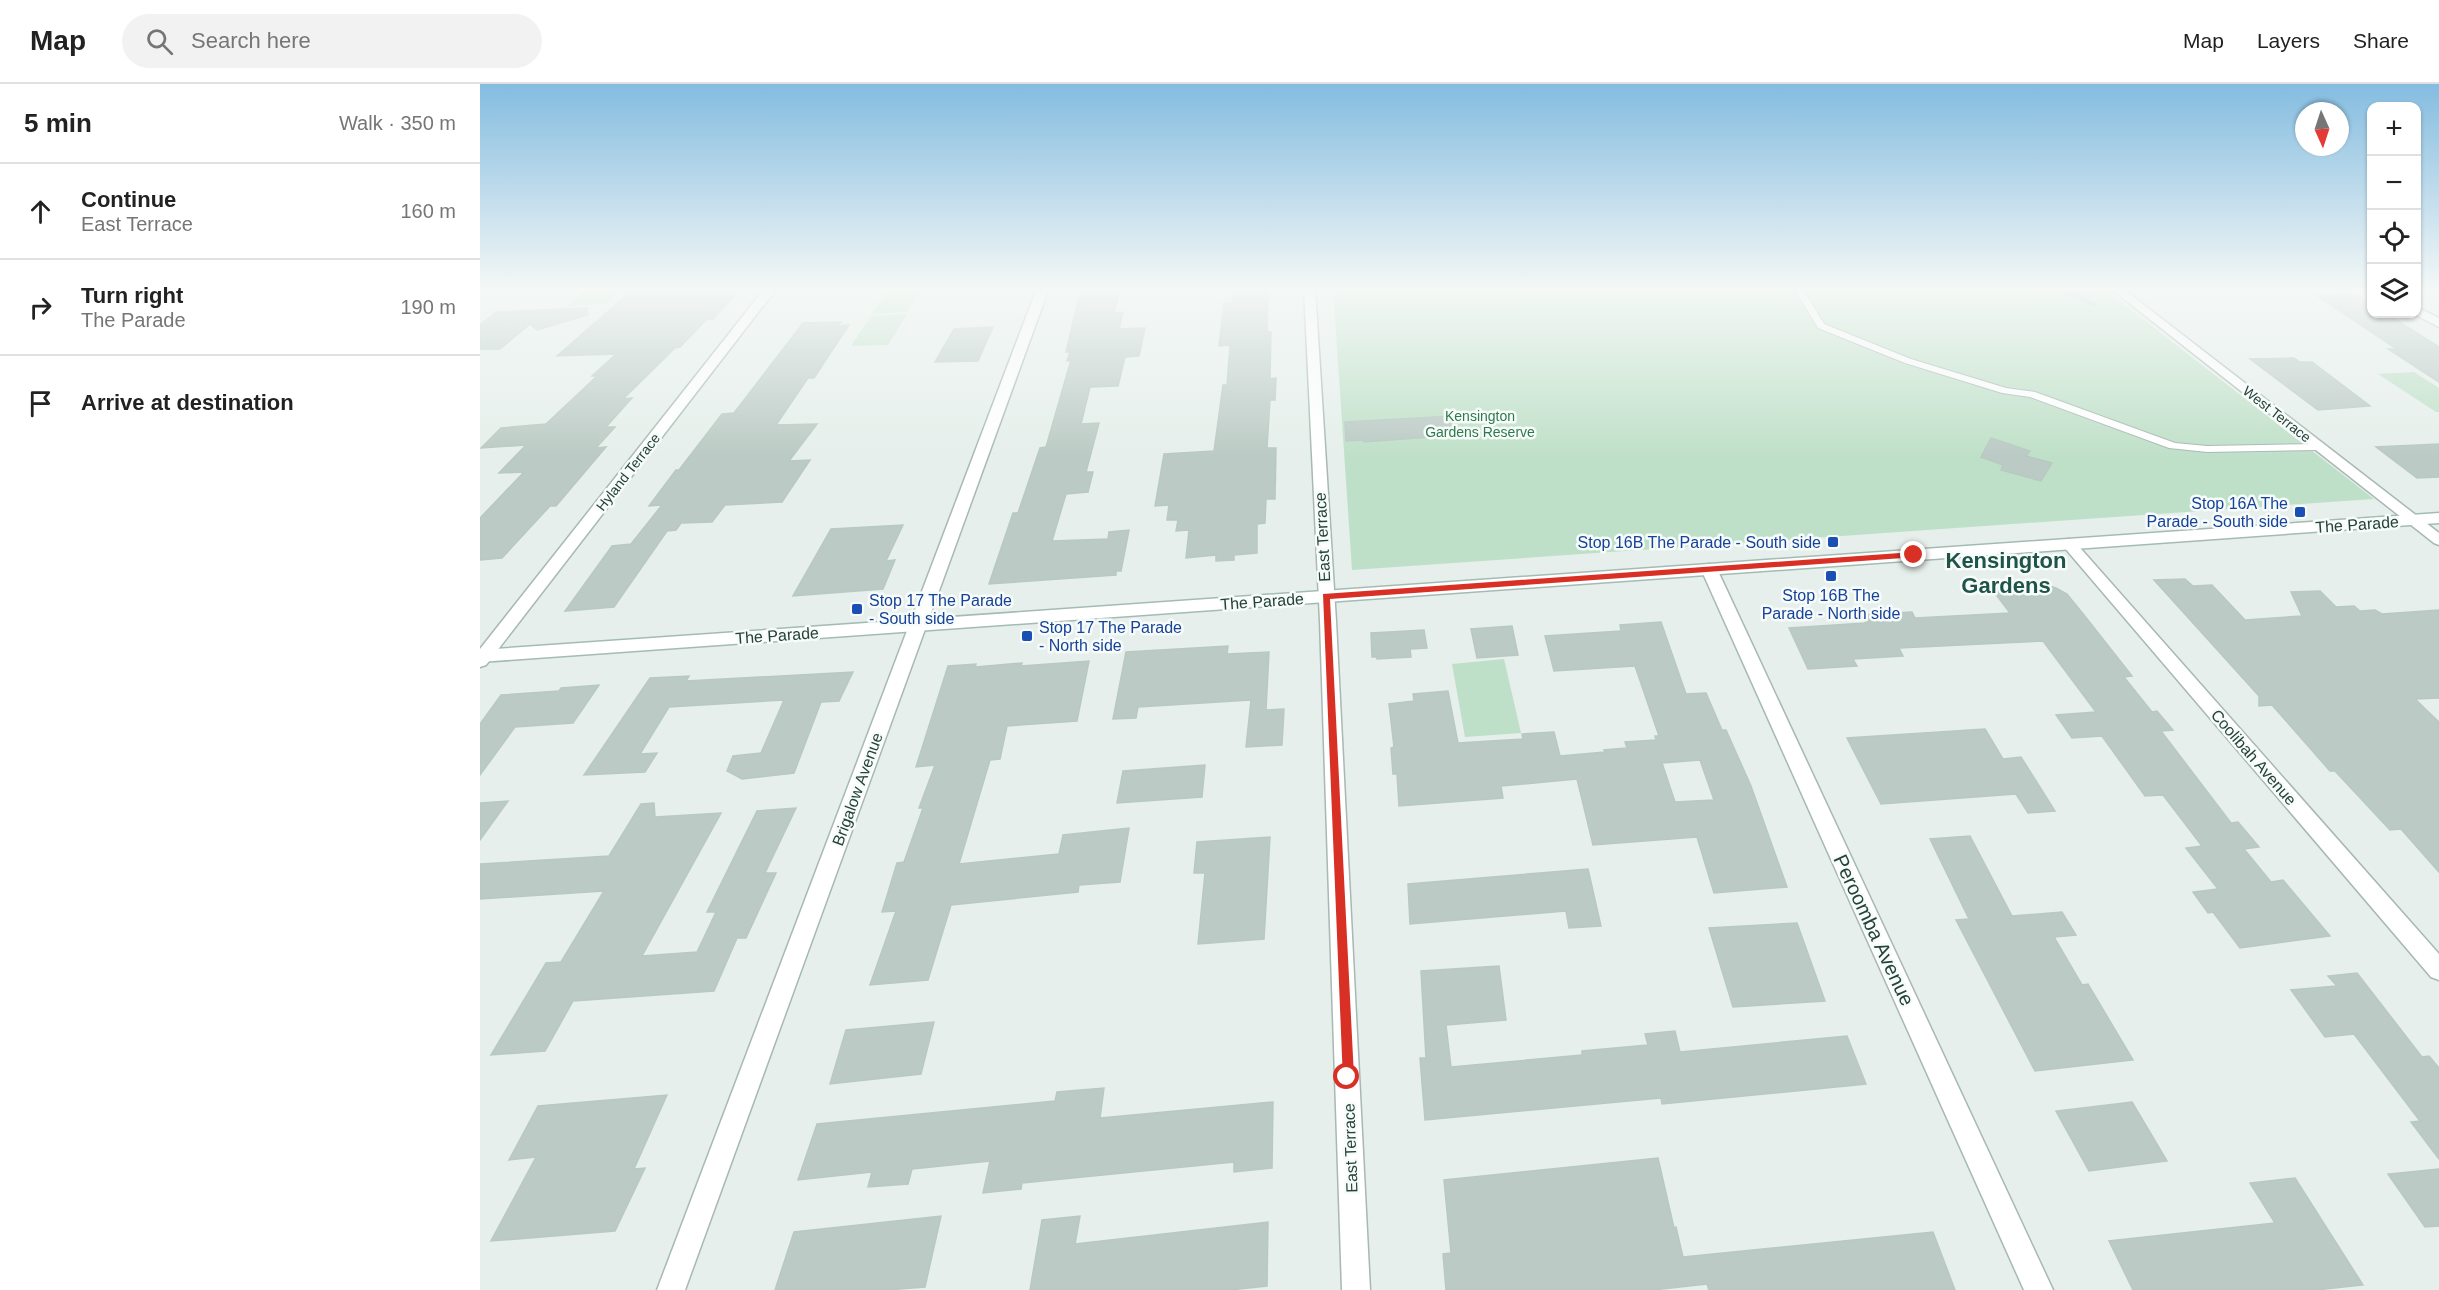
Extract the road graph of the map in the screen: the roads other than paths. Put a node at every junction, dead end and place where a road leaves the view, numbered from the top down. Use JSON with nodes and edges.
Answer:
{"nodes":[{"id":1,"x":727,"y":344,"type":"edge"},
{"id":2,"x":1022,"y":344,"type":"edge"},
{"id":3,"x":1312,"y":344,"type":"edge"},
{"id":4,"x":1865,"y":344,"type":"edge"},
{"id":5,"x":2187,"y":344,"type":"edge"},
{"id":6,"x":2319,"y":447,"type":"junction"},
{"id":7,"x":2439,"y":518,"type":"edge"},
{"id":8,"x":2414,"y":520,"type":"junction"},
{"id":9,"x":2439,"y":540,"type":"edge"},
{"id":10,"x":2069,"y":544,"type":"junction"},
{"id":11,"x":1709,"y":569,"type":"junction"},
{"id":12,"x":1326,"y":596,"type":"junction"},
{"id":13,"x":918,"y":625,"type":"junction"},
{"id":14,"x":481,"y":657,"type":"edge"},
{"id":15,"x":2439,"y":970,"type":"edge"},
{"id":16,"x":671,"y":1290,"type":"edge"},
{"id":17,"x":1356,"y":1290,"type":"edge"},
{"id":18,"x":2039,"y":1290,"type":"edge"}],
"edges":[{"from":1,"to":14,"type":"street","name":"Hyland Terrace"},
{"from":2,"to":13,"type":"street","name":"Brigalow Avenue"},
{"from":3,"to":12,"type":"street","name":"East Terrace"},
{"from":4,"to":6,"type":"lane"},
{"from":5,"to":6,"type":"street","name":"West Terrace"},
{"from":6,"to":8,"type":"street","name":"West Terrace"},
{"from":7,"to":8,"type":"street","name":"The Parade"},
{"from":8,"to":9,"type":"street","name":"West Terrace"},
{"from":8,"to":10,"type":"street","name":"The Parade"},
{"from":10,"to":11,"type":"street","name":"The Parade"},
{"from":10,"to":15,"type":"street","name":"Coolibah Avenue"},
{"from":11,"to":12,"type":"street","name":"The Parade"},
{"from":11,"to":18,"type":"street","name":"Peroomba Avenue"},
{"from":12,"to":13,"type":"street","name":"The Parade"},
{"from":12,"to":17,"type":"street","name":"East Terrace"},
{"from":13,"to":14,"type":"street","name":"The Parade"},
{"from":13,"to":16,"type":"street","name":"Brigalow Avenue"}]}
